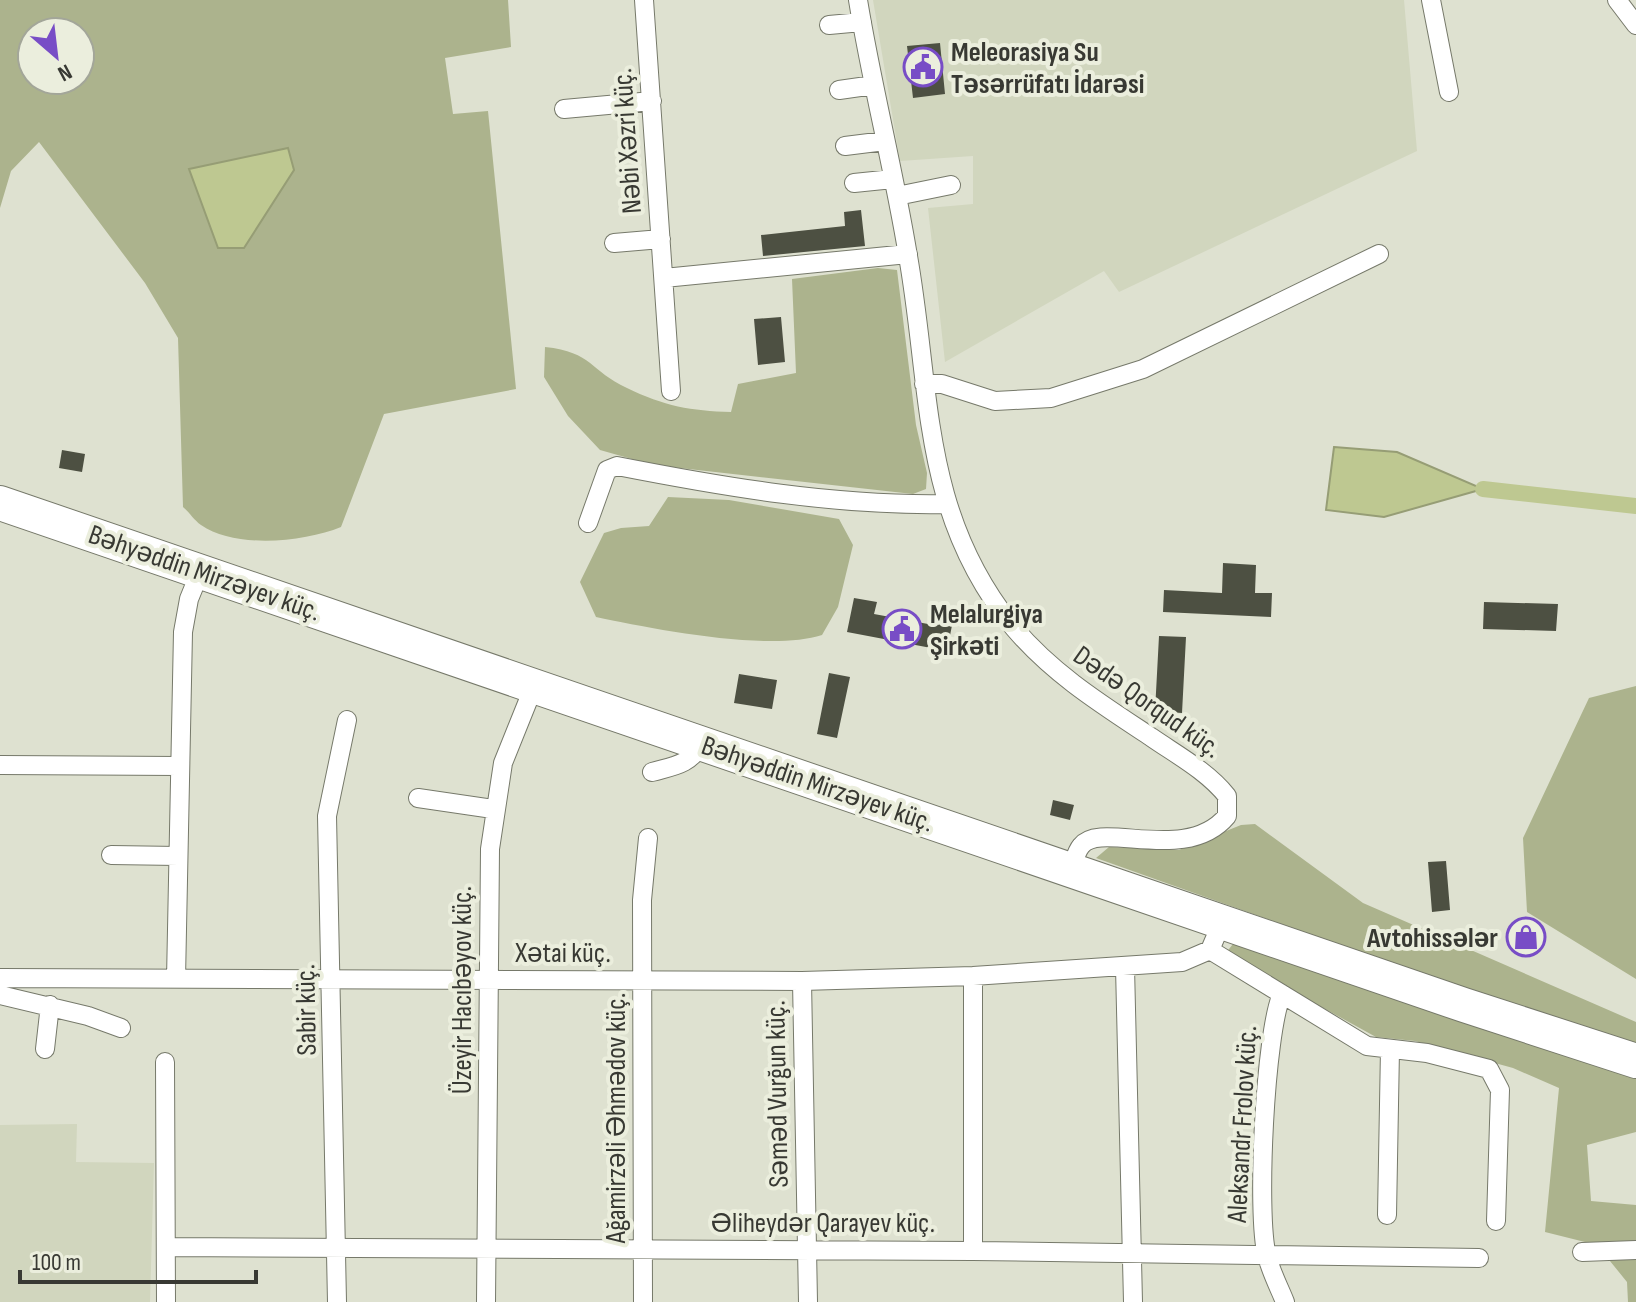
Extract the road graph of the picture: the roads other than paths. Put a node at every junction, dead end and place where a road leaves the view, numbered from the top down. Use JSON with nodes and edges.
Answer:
{"nodes":[{"id":1,"x":644,"y":0,"type":"edge"},
{"id":2,"x":858,"y":0,"type":"edge"},
{"id":3,"x":1431,"y":0,"type":"edge"},
{"id":4,"x":1617,"y":0,"type":"edge"},
{"id":5,"x":862,"y":22,"type":"junction"},
{"id":6,"x":829,"y":25,"type":"dead end"},
{"id":7,"x":1636,"y":25,"type":"edge"},
{"id":8,"x":874,"y":85,"type":"junction"},
{"id":9,"x":839,"y":90,"type":"dead end"},
{"id":10,"x":1449,"y":92,"type":"dead end"},
{"id":11,"x":652,"y":101,"type":"junction"},
{"id":12,"x":564,"y":109,"type":"dead end"},
{"id":13,"x":885,"y":141,"type":"junction"},
{"id":14,"x":845,"y":146,"type":"dead end"},
{"id":15,"x":854,"y":183,"type":"dead end"},
{"id":16,"x":951,"y":185,"type":"dead end"},
{"id":17,"x":895,"y":188,"type":"junction"},
{"id":18,"x":661,"y":239,"type":"junction"},
{"id":19,"x":614,"y":243,"type":"dead end"},
{"id":20,"x":908,"y":254,"type":"junction"},
{"id":21,"x":1379,"y":254,"type":"dead end"},
{"id":22,"x":664,"y":278,"type":"junction"},
{"id":23,"x":924,"y":384,"type":"junction"},
{"id":24,"x":671,"y":391,"type":"dead end"},
{"id":25,"x":0,"y":503,"type":"edge"},
{"id":26,"x":946,"y":504,"type":"junction"},
{"id":27,"x":588,"y":523,"type":"dead end"},
{"id":28,"x":200,"y":572,"type":"junction"},
{"id":29,"x":534,"y":686,"type":"junction"},
{"id":30,"x":347,"y":720,"type":"dead end"},
{"id":31,"x":701,"y":744,"type":"junction"},
{"id":32,"x":0,"y":765,"type":"edge"},
{"id":33,"x":180,"y":766,"type":"junction"},
{"id":34,"x":652,"y":772,"type":"dead end"},
{"id":35,"x":418,"y":798,"type":"dead end"},
{"id":36,"x":493,"y":809,"type":"junction"},
{"id":37,"x":648,"y":838,"type":"dead end"},
{"id":38,"x":111,"y":855,"type":"dead end"},
{"id":39,"x":178,"y":856,"type":"junction"},
{"id":40,"x":1071,"y":869,"type":"junction"},
{"id":41,"x":1216,"y":936,"type":"junction"},
{"id":42,"x":1125,"y":967,"type":"junction"},
{"id":43,"x":973,"y":976,"type":"junction"},
{"id":44,"x":0,"y":978,"type":"edge"},
{"id":45,"x":176,"y":979,"type":"junction"},
{"id":46,"x":333,"y":979,"type":"junction"},
{"id":47,"x":490,"y":980,"type":"junction"},
{"id":48,"x":643,"y":980,"type":"junction"},
{"id":49,"x":802,"y":981,"type":"junction"},
{"id":50,"x":1282,"y":994,"type":"junction"},
{"id":51,"x":0,"y":995,"type":"edge"},
{"id":52,"x":50,"y":1005,"type":"junction"},
{"id":53,"x":121,"y":1028,"type":"dead end"},
{"id":54,"x":45,"y":1049,"type":"dead end"},
{"id":55,"x":1390,"y":1049,"type":"junction"},
{"id":56,"x":1636,"y":1061,"type":"edge"},
{"id":57,"x":165,"y":1062,"type":"dead end"},
{"id":58,"x":1387,"y":1215,"type":"dead end"},
{"id":59,"x":1496,"y":1221,"type":"dead end"},
{"id":60,"x":166,"y":1247,"type":"junction"},
{"id":61,"x":337,"y":1247,"type":"junction"},
{"id":62,"x":487,"y":1249,"type":"junction"},
{"id":63,"x":643,"y":1249,"type":"junction"},
{"id":64,"x":1636,"y":1250,"type":"edge"},
{"id":65,"x":808,"y":1251,"type":"junction"},
{"id":66,"x":973,"y":1251,"type":"junction"},
{"id":67,"x":1582,"y":1252,"type":"dead end"},
{"id":68,"x":1132,"y":1255,"type":"junction"},
{"id":69,"x":1267,"y":1257,"type":"junction"},
{"id":70,"x":1479,"y":1258,"type":"dead end"},
{"id":71,"x":166,"y":1302,"type":"edge"},
{"id":72,"x":337,"y":1302,"type":"edge"},
{"id":73,"x":486,"y":1302,"type":"edge"},
{"id":74,"x":643,"y":1302,"type":"edge"},
{"id":75,"x":808,"y":1302,"type":"edge"},
{"id":76,"x":1133,"y":1302,"type":"edge"},
{"id":77,"x":1285,"y":1302,"type":"edge"}],
"edges":[{"from":1,"to":11,"type":"street","name":"Nəbi Xəzri küç."},
{"from":2,"to":5,"type":"street","name":"Dədə Qorqud küç."},
{"from":3,"to":10,"type":"street"},
{"from":4,"to":7,"type":"street"},
{"from":5,"to":6,"type":"street"},
{"from":5,"to":8,"type":"street","name":"Dədə Qorqud küç."},
{"from":8,"to":9,"type":"street"},
{"from":8,"to":13,"type":"street","name":"Dədə Qorqud küç."},
{"from":11,"to":12,"type":"street"},
{"from":11,"to":18,"type":"street","name":"Nəbi Xəzri küç."},
{"from":13,"to":14,"type":"street"},
{"from":13,"to":17,"type":"street","name":"Dədə Qorqud küç."},
{"from":15,"to":17,"type":"street"},
{"from":16,"to":17,"type":"street"},
{"from":17,"to":20,"type":"street","name":"Dədə Qorqud küç."},
{"from":18,"to":19,"type":"street"},
{"from":18,"to":22,"type":"street","name":"Nəbi Xəzri küç."},
{"from":20,"to":22,"type":"street"},
{"from":20,"to":23,"type":"street","name":"Dədə Qorqud küç."},
{"from":21,"to":23,"type":"street"},
{"from":22,"to":24,"type":"street","name":"Nəbi Xəzri küç."},
{"from":23,"to":26,"type":"street","name":"Dədə Qorqud küç."},
{"from":25,"to":28,"type":"highway","name":"Bəhyəddin Mirzəyev küç."},
{"from":26,"to":27,"type":"street"},
{"from":26,"to":40,"type":"street","name":"Dədə Qorqud küç."},
{"from":28,"to":29,"type":"highway","name":"Bəhyəddin Mirzəyev küç."},
{"from":28,"to":33,"type":"street"},
{"from":29,"to":31,"type":"highway","name":"Bəhyəddin Mirzəyev küç."},
{"from":29,"to":36,"type":"street","name":"Üzeyir Hacıbəyov küç."},
{"from":30,"to":46,"type":"street","name":"Sabir küç."},
{"from":31,"to":34,"type":"street"},
{"from":31,"to":40,"type":"highway","name":"Bəhyəddin Mirzəyev küç."},
{"from":32,"to":33,"type":"street"},
{"from":33,"to":39,"type":"street"},
{"from":35,"to":36,"type":"street"},
{"from":36,"to":47,"type":"street","name":"Üzeyir Hacıbəyov küç."},
{"from":37,"to":48,"type":"street","name":"Ağamirzəli Əhmədov küç."},
{"from":38,"to":39,"type":"street"},
{"from":39,"to":45,"type":"street"},
{"from":40,"to":41,"type":"highway","name":"Bəhyəddin Mirzəyev küç."},
{"from":41,"to":42,"type":"street","name":"Xətai küç."},
{"from":41,"to":50,"type":"street"},
{"from":41,"to":56,"type":"highway","name":"Bəhyəddin Mirzəyev küç."},
{"from":42,"to":43,"type":"street","name":"Xətai küç."},
{"from":42,"to":68,"type":"street"},
{"from":43,"to":49,"type":"street","name":"Xətai küç."},
{"from":43,"to":66,"type":"street"},
{"from":44,"to":45,"type":"street","name":"Xətai küç."},
{"from":45,"to":46,"type":"street","name":"Xətai küç."},
{"from":46,"to":47,"type":"street","name":"Xətai küç."},
{"from":46,"to":61,"type":"street","name":"Sabir küç."},
{"from":47,"to":48,"type":"street","name":"Xətai küç."},
{"from":47,"to":62,"type":"street","name":"Üzeyir Hacıbəyov küç."},
{"from":48,"to":49,"type":"street","name":"Xətai küç."},
{"from":48,"to":63,"type":"street","name":"Ağamirzəli Əhmədov küç."},
{"from":49,"to":65,"type":"street","name":"Səməd Vurğun küç."},
{"from":50,"to":55,"type":"street"},
{"from":50,"to":69,"type":"street","name":"Aleksandr Frolov küç."},
{"from":51,"to":52,"type":"street"},
{"from":52,"to":53,"type":"street"},
{"from":52,"to":54,"type":"street"},
{"from":55,"to":58,"type":"street"},
{"from":55,"to":59,"type":"street"},
{"from":57,"to":60,"type":"street"},
{"from":60,"to":61,"type":"street","name":"Əliheydər Qarayev küç."},
{"from":60,"to":71,"type":"street"},
{"from":61,"to":62,"type":"street","name":"Əliheydər Qarayev küç."},
{"from":61,"to":72,"type":"street","name":"Sabir küç."},
{"from":62,"to":63,"type":"street","name":"Əliheydər Qarayev küç."},
{"from":62,"to":73,"type":"street","name":"Üzeyir Hacıbəyov küç."},
{"from":63,"to":65,"type":"street","name":"Əliheydər Qarayev küç."},
{"from":63,"to":74,"type":"street","name":"Ağamirzəli Əhmədov küç."},
{"from":64,"to":67,"type":"street"},
{"from":65,"to":66,"type":"street","name":"Əliheydər Qarayev küç."},
{"from":65,"to":75,"type":"street","name":"Səməd Vurğun küç."},
{"from":66,"to":68,"type":"street","name":"Əliheydər Qarayev küç."},
{"from":68,"to":69,"type":"street","name":"Əliheydər Qarayev küç."},
{"from":68,"to":76,"type":"street"},
{"from":69,"to":70,"type":"street","name":"Əliheydər Qarayev küç."},
{"from":69,"to":77,"type":"street","name":"Aleksandr Frolov küç."}]}
